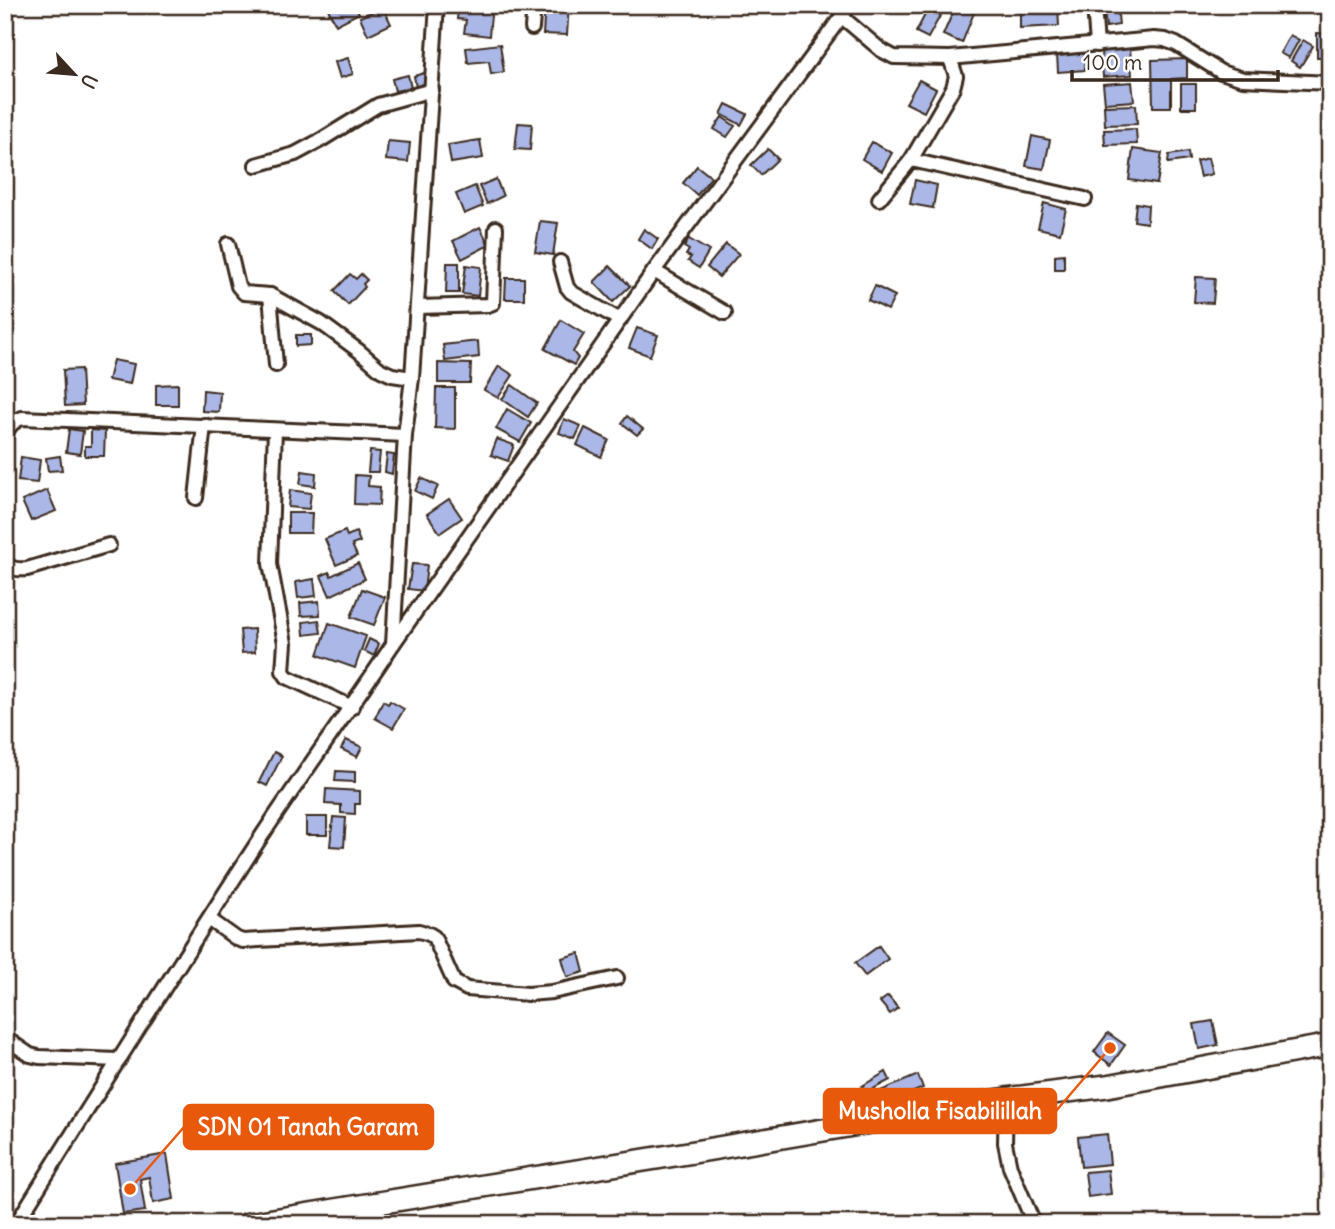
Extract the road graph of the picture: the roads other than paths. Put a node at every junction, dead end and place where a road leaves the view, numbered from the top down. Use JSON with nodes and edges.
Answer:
{"nodes":[{"id":1,"x":437,"y":5,"type":"edge"},
{"id":2,"x":534,"y":5,"type":"edge"},
{"id":3,"x":850,"y":5,"type":"edge"},
{"id":4,"x":1094,"y":5,"type":"edge"},
{"id":5,"x":842,"y":17,"type":"junction"},
{"id":6,"x":533,"y":28,"type":"dead end"},
{"id":7,"x":1097,"y":45,"type":"junction"},
{"id":8,"x":950,"y":58,"type":"junction"},
{"id":9,"x":1330,"y":83,"type":"edge"},
{"id":10,"x":432,"y":90,"type":"junction"},
{"id":11,"x":911,"y":160,"type":"junction"},
{"id":12,"x":256,"y":165,"type":"dead end"},
{"id":13,"x":878,"y":199,"type":"dead end"},
{"id":14,"x":1085,"y":199,"type":"dead end"},
{"id":15,"x":496,"y":228,"type":"dead end"},
{"id":16,"x":228,"y":244,"type":"dead end"},
{"id":17,"x":560,"y":262,"type":"dead end"},
{"id":18,"x":654,"y":271,"type":"junction"},
{"id":19,"x":270,"y":295,"type":"junction"},
{"id":20,"x":418,"y":307,"type":"junction"},
{"id":21,"x":726,"y":313,"type":"dead end"},
{"id":22,"x":620,"y":320,"type":"junction"},
{"id":23,"x":276,"y":365,"type":"dead end"},
{"id":24,"x":412,"y":378,"type":"junction"},
{"id":25,"x":204,"y":425,"type":"junction"},
{"id":26,"x":275,"y":430,"type":"junction"},
{"id":27,"x":405,"y":435,"type":"junction"},
{"id":28,"x":5,"y":436,"type":"edge"},
{"id":29,"x":196,"y":498,"type":"dead end"},
{"id":30,"x":109,"y":545,"type":"dead end"},
{"id":31,"x":5,"y":563,"type":"edge"},
{"id":32,"x":393,"y":644,"type":"junction"},
{"id":33,"x":352,"y":706,"type":"junction"},
{"id":34,"x":209,"y":919,"type":"junction"},
{"id":35,"x":617,"y":978,"type":"dead end"},
{"id":36,"x":5,"y":1038,"type":"edge"},
{"id":37,"x":1330,"y":1045,"type":"edge"},
{"id":38,"x":119,"y":1060,"type":"junction"},
{"id":39,"x":1006,"y":1099,"type":"junction"},
{"id":40,"x":16,"y":1224,"type":"edge"},
{"id":41,"x":248,"y":1224,"type":"edge"},
{"id":42,"x":1034,"y":1224,"type":"edge"}],
"edges":[{"from":1,"to":10,"type":"street"},
{"from":2,"to":6,"type":"street"},
{"from":3,"to":5,"type":"street"},
{"from":4,"to":7,"type":"street"},
{"from":5,"to":8,"type":"street"},
{"from":5,"to":18,"type":"street"},
{"from":7,"to":8,"type":"street"},
{"from":7,"to":9,"type":"street"},
{"from":8,"to":11,"type":"street"},
{"from":10,"to":12,"type":"street"},
{"from":10,"to":20,"type":"street"},
{"from":11,"to":13,"type":"street"},
{"from":11,"to":14,"type":"street"},
{"from":15,"to":20,"type":"street"},
{"from":16,"to":19,"type":"street"},
{"from":17,"to":22,"type":"street"},
{"from":18,"to":21,"type":"street"},
{"from":18,"to":22,"type":"street"},
{"from":19,"to":23,"type":"street"},
{"from":19,"to":24,"type":"street"},
{"from":20,"to":24,"type":"street"},
{"from":22,"to":32,"type":"street"},
{"from":24,"to":27,"type":"street"},
{"from":25,"to":26,"type":"street"},
{"from":25,"to":28,"type":"street"},
{"from":25,"to":29,"type":"street"},
{"from":26,"to":27,"type":"street"},
{"from":26,"to":33,"type":"street"},
{"from":27,"to":32,"type":"street"},
{"from":30,"to":31,"type":"street"},
{"from":32,"to":33,"type":"street"},
{"from":33,"to":34,"type":"street"},
{"from":34,"to":35,"type":"street"},
{"from":34,"to":38,"type":"street"},
{"from":36,"to":38,"type":"street"},
{"from":37,"to":39,"type":"highway"},
{"from":38,"to":40,"type":"street"},
{"from":39,"to":41,"type":"highway"},
{"from":39,"to":42,"type":"street"}]}
